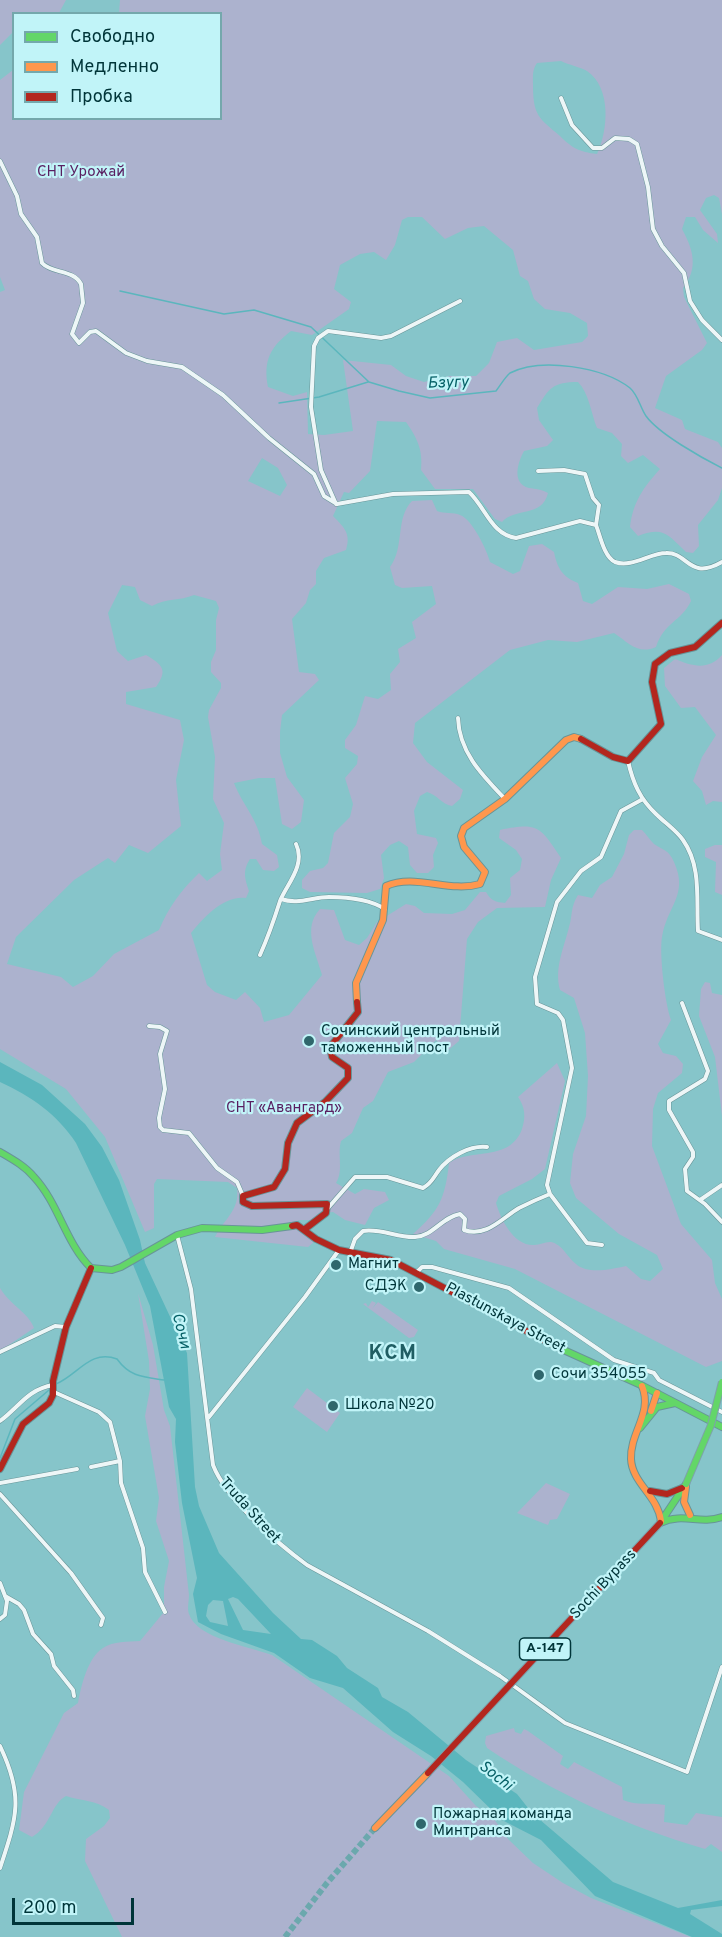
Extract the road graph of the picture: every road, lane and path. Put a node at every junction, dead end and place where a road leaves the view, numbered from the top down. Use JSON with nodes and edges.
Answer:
{"nodes":[{"id":1,"x":561,"y":98,"type":"dead end"},
{"id":2,"x":0,"y":160,"type":"edge"},
{"id":3,"x":460,"y":301,"type":"dead end"},
{"id":4,"x":722,"y":340,"type":"edge"},
{"id":5,"x":538,"y":471,"type":"dead end"},
{"id":6,"x":337,"y":504,"type":"junction"},
{"id":7,"x":596,"y":525,"type":"junction"},
{"id":8,"x":722,"y":562,"type":"edge"},
{"id":9,"x":722,"y":623,"type":"edge"},
{"id":10,"x":458,"y":718,"type":"dead end"},
{"id":11,"x":628,"y":761,"type":"junction"},
{"id":12,"x":505,"y":799,"type":"junction"},
{"id":13,"x":643,"y":799,"type":"junction"},
{"id":14,"x":296,"y":844,"type":"dead end"},
{"id":15,"x":281,"y":899,"type":"junction"},
{"id":16,"x":386,"y":910,"type":"junction"},
{"id":17,"x":722,"y":940,"type":"edge"},
{"id":18,"x":260,"y":955,"type":"dead end"},
{"id":19,"x":682,"y":1004,"type":"dead end"},
{"id":20,"x":149,"y":1026,"type":"dead end"},
{"id":21,"x":487,"y":1147,"type":"dead end"},
{"id":22,"x":0,"y":1152,"type":"edge"},
{"id":23,"x":722,"y":1185,"type":"edge"},
{"id":24,"x":550,"y":1194,"type":"junction"},
{"id":25,"x":243,"y":1196,"type":"junction"},
{"id":26,"x":700,"y":1200,"type":"junction"},
{"id":27,"x":328,"y":1208,"type":"junction"},
{"id":28,"x":722,"y":1222,"type":"edge"},
{"id":29,"x":306,"y":1229,"type":"junction"},
{"id":30,"x":177,"y":1235,"type":"junction"},
{"id":31,"x":602,"y":1245,"type":"dead end"},
{"id":32,"x":339,"y":1250,"type":"junction"},
{"id":33,"x":350,"y":1253,"type":"junction"},
{"id":34,"x":91,"y":1268,"type":"junction"},
{"id":35,"x":417,"y":1272,"type":"junction"},
{"id":36,"x":66,"y":1327,"type":"junction"},
{"id":37,"x":0,"y":1353,"type":"edge"},
{"id":38,"x":722,"y":1382,"type":"edge"},
{"id":39,"x":641,"y":1385,"type":"junction"},
{"id":40,"x":53,"y":1391,"type":"junction"},
{"id":41,"x":657,"y":1393,"type":"junction"},
{"id":42,"x":677,"y":1404,"type":"junction"},
{"id":43,"x":648,"y":1410,"type":"junction"},
{"id":44,"x":722,"y":1412,"type":"edge"},
{"id":45,"x":209,"y":1417,"type":"junction"},
{"id":46,"x":0,"y":1421,"type":"edge"},
{"id":47,"x":722,"y":1427,"type":"edge"},
{"id":48,"x":120,"y":1461,"type":"junction"},
{"id":49,"x":91,"y":1467,"type":"dead end"},
{"id":50,"x":0,"y":1469,"type":"edge"},
{"id":51,"x":77,"y":1469,"type":"dead end"},
{"id":52,"x":0,"y":1483,"type":"edge"},
{"id":53,"x":686,"y":1484,"type":"junction"},
{"id":54,"x":649,"y":1491,"type":"junction"},
{"id":55,"x":0,"y":1494,"type":"edge"},
{"id":56,"x":692,"y":1517,"type":"junction"},
{"id":57,"x":722,"y":1517,"type":"edge"},
{"id":58,"x":660,"y":1523,"type":"junction"},
{"id":59,"x":0,"y":1583,"type":"edge"},
{"id":60,"x":5,"y":1596,"type":"junction"},
{"id":61,"x":165,"y":1612,"type":"dead end"},
{"id":62,"x":0,"y":1618,"type":"edge"},
{"id":63,"x":101,"y":1625,"type":"dead end"},
{"id":64,"x":722,"y":1667,"type":"edge"},
{"id":65,"x":74,"y":1696,"type":"dead end"},
{"id":66,"x":0,"y":1746,"type":"edge"},
{"id":67,"x":375,"y":1828,"type":"tunnel mouth"},
{"id":68,"x":0,"y":1868,"type":"edge"}],
"edges":[{"from":1,"to":4,"type":"street"},
{"from":2,"to":6,"type":"street"},
{"from":3,"to":6,"type":"street"},
{"from":5,"to":7,"type":"street"},
{"from":6,"to":7,"type":"street"},
{"from":7,"to":8,"type":"street"},
{"from":9,"to":11,"type":"main road"},
{"from":10,"to":12,"type":"street"},
{"from":11,"to":12,"type":"main road"},
{"from":11,"to":13,"type":"street"},
{"from":12,"to":16,"type":"main road"},
{"from":13,"to":17,"type":"street"},
{"from":13,"to":24,"type":"street"},
{"from":14,"to":15,"type":"street"},
{"from":15,"to":16,"type":"street"},
{"from":15,"to":18,"type":"street"},
{"from":16,"to":25,"type":"main road"},
{"from":19,"to":26,"type":"street"},
{"from":20,"to":25,"type":"street"},
{"from":21,"to":27,"type":"street"},
{"from":22,"to":34,"type":"main road"},
{"from":23,"to":26,"type":"street"},
{"from":24,"to":31,"type":"street"},
{"from":24,"to":33,"type":"street"},
{"from":25,"to":27,"type":"main road"},
{"from":26,"to":28,"type":"street"},
{"from":27,"to":29,"type":"main road"},
{"from":29,"to":30,"type":"main road"},
{"from":29,"to":32,"type":"main road","name":"Plastunskaya Street"},
{"from":30,"to":34,"type":"main road"},
{"from":30,"to":45,"type":"street","name":"Truda Street"},
{"from":32,"to":33,"type":"main road","name":"Plastunskaya Street"},
{"from":32,"to":45,"type":"street"},
{"from":33,"to":35,"type":"main road","name":"Plastunskaya Street"},
{"from":34,"to":36,"type":"main road"},
{"from":35,"to":39,"type":"main road","name":"Plastunskaya Street"},
{"from":35,"to":44,"type":"street"},
{"from":36,"to":37,"type":"street"},
{"from":36,"to":40,"type":"main road"},
{"from":38,"to":53,"type":"main road","name":"Sochi Bypass","number":"А-147","bridge":true},
{"from":39,"to":41,"type":"main road","name":"Plastunskaya Street"},
{"from":39,"to":43,"type":"main road"},
{"from":40,"to":46,"type":"street"},
{"from":40,"to":48,"type":"street"},
{"from":40,"to":50,"type":"main road"},
{"from":41,"to":42,"type":"main road","name":"Plastunskaya Street"},
{"from":41,"to":43,"type":"main road"},
{"from":42,"to":43,"type":"main road"},
{"from":42,"to":47,"type":"main road","name":"Plastunskaya Street"},
{"from":43,"to":54,"type":"main road"},
{"from":45,"to":64,"type":"street","name":"Truda Street"},
{"from":48,"to":49,"type":"street"},
{"from":48,"to":61,"type":"street"},
{"from":51,"to":52,"type":"street"},
{"from":53,"to":54,"type":"main road"},
{"from":53,"to":56,"type":"main road","number":"А-147"},
{"from":53,"to":58,"type":"main road","name":"Sochi Bypass","number":"А-147"},
{"from":54,"to":58,"type":"main road"},
{"from":55,"to":63,"type":"street"},
{"from":56,"to":57,"type":"main road"},
{"from":56,"to":58,"type":"main road"},
{"from":58,"to":67,"type":"main road","name":"Sochi Bypass","number":"А-147","bridge":true},
{"from":59,"to":60,"type":"street"},
{"from":60,"to":62,"type":"street"},
{"from":60,"to":65,"type":"street"},
{"from":66,"to":68,"type":"street"}]}
